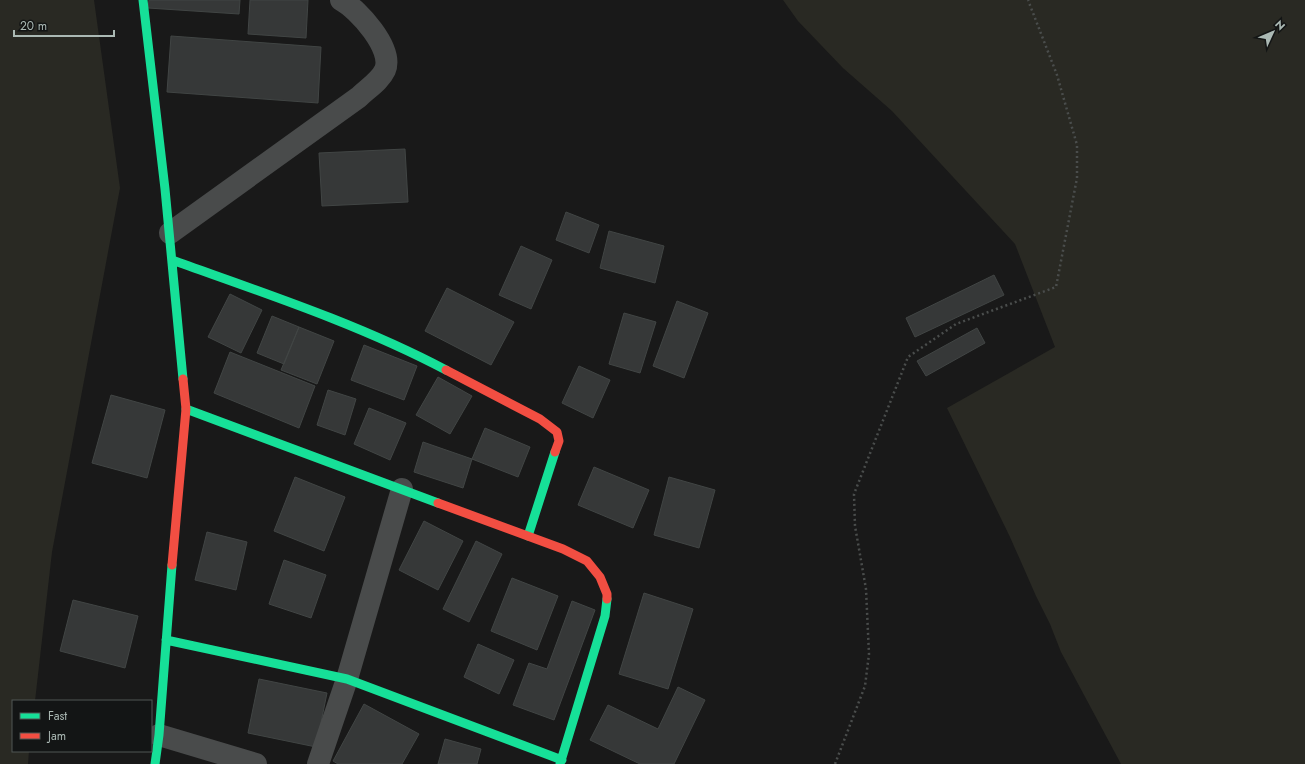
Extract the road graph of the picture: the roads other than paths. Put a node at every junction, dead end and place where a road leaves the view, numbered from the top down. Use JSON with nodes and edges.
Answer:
{"nodes":[{"id":1,"x":143,"y":0,"type":"edge"},
{"id":2,"x":341,"y":0,"type":"edge"},
{"id":3,"x":170,"y":233,"type":"junction"},
{"id":4,"x":172,"y":260,"type":"junction"},
{"id":5,"x":186,"y":409,"type":"junction"},
{"id":6,"x":402,"y":489,"type":"junction"},
{"id":7,"x":528,"y":536,"type":"junction"},
{"id":8,"x":166,"y":640,"type":"junction"},
{"id":9,"x":347,"y":679,"type":"junction"},
{"id":10,"x":160,"y":735,"type":"junction"},
{"id":11,"x":561,"y":762,"type":"edge"},
{"id":12,"x":155,"y":764,"type":"edge"},
{"id":13,"x":256,"y":764,"type":"edge"},
{"id":14,"x":318,"y":764,"type":"edge"}],
"edges":[{"from":1,"to":3,"type":"street"},
{"from":2,"to":3,"type":"street"},
{"from":3,"to":4,"type":"street"},
{"from":4,"to":5,"type":"street"},
{"from":4,"to":7,"type":"street"},
{"from":5,"to":6,"type":"street"},
{"from":5,"to":8,"type":"street"},
{"from":6,"to":7,"type":"street"},
{"from":6,"to":9,"type":"street"},
{"from":7,"to":11,"type":"street"},
{"from":8,"to":9,"type":"street"},
{"from":8,"to":10,"type":"street"},
{"from":9,"to":11,"type":"street"},
{"from":9,"to":14,"type":"street"},
{"from":10,"to":12,"type":"street"},
{"from":10,"to":13,"type":"street"}]}
